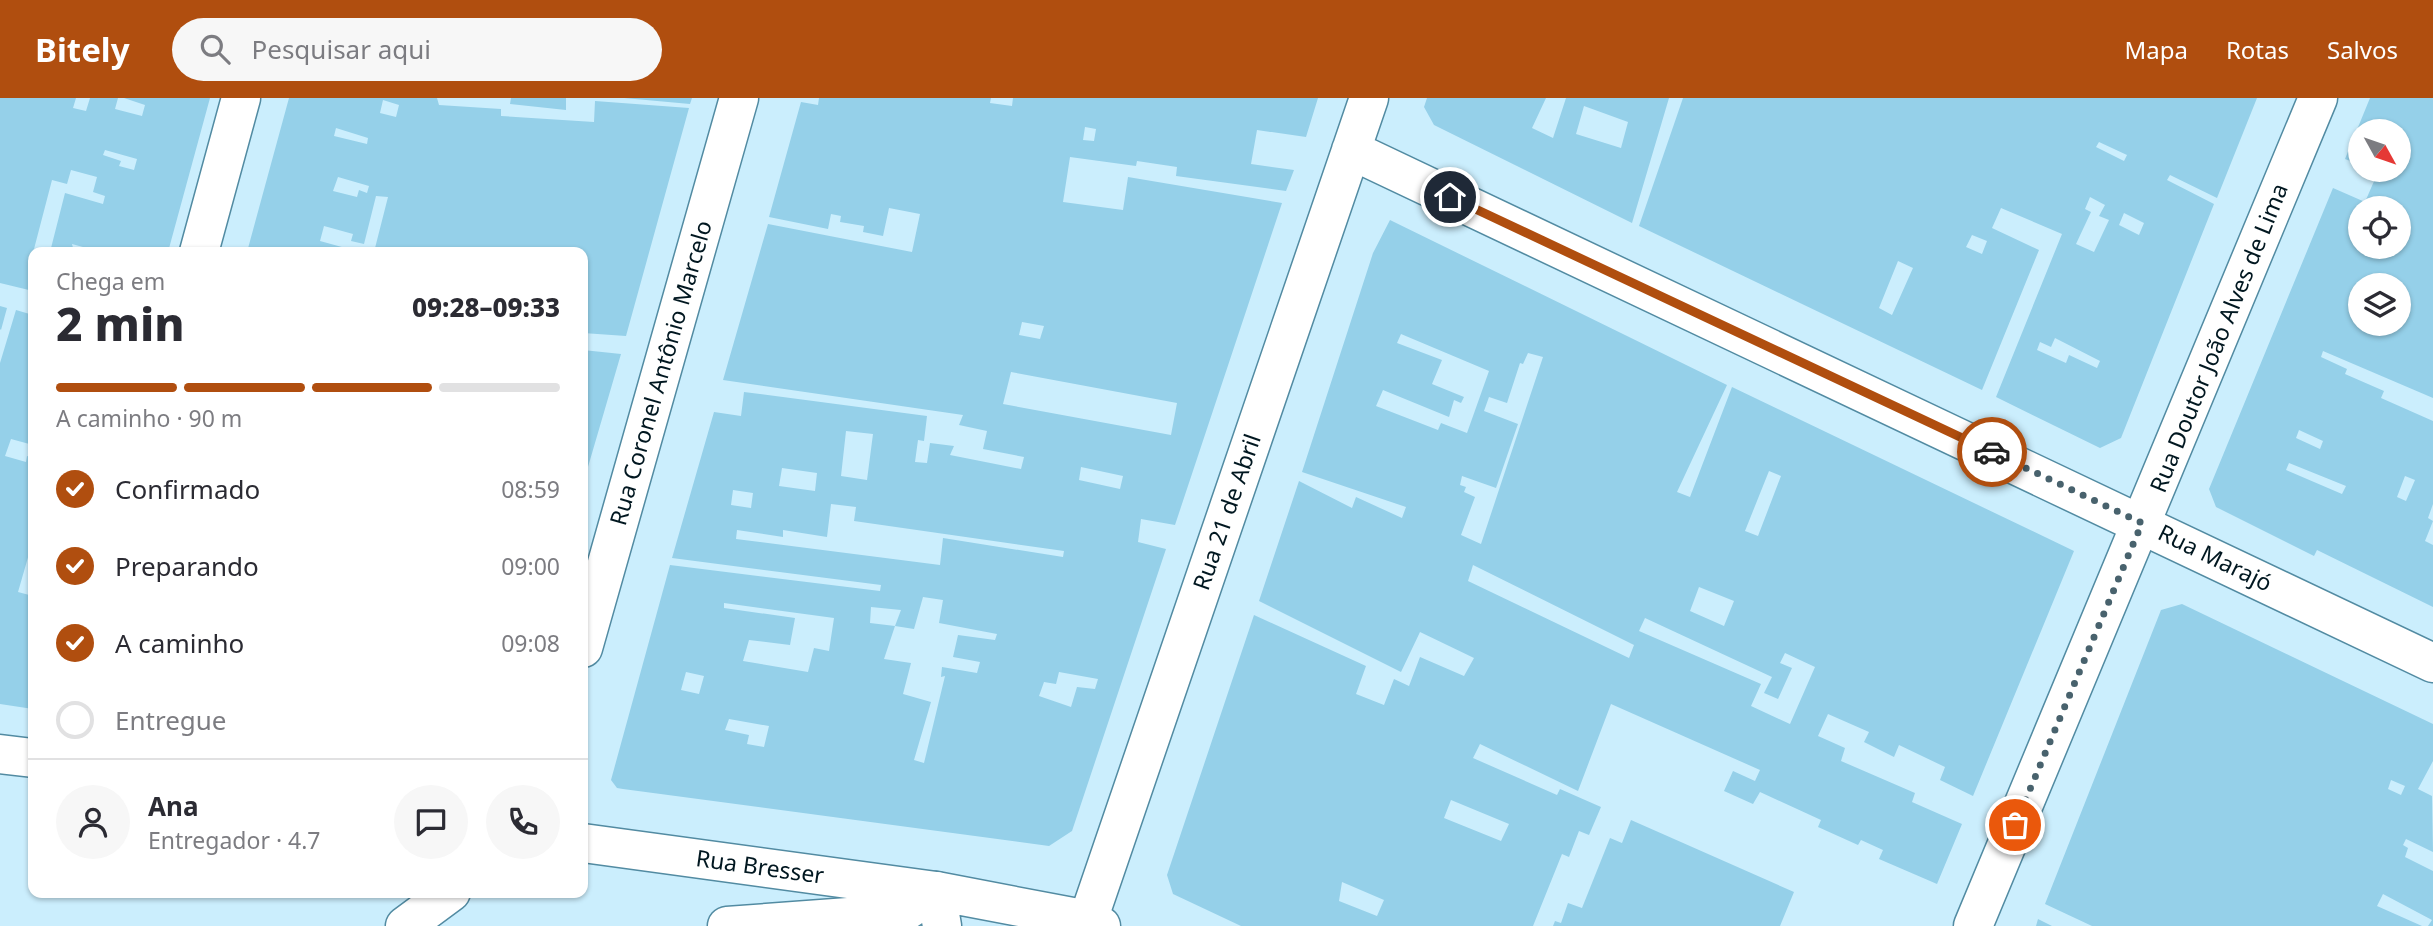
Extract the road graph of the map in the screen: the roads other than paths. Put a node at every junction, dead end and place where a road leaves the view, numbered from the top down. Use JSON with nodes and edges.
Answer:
{"nodes":[{"id":1,"x":241,"y":98,"type":"edge"},
{"id":2,"x":739,"y":98,"type":"edge"},
{"id":3,"x":1369,"y":98,"type":"edge"},
{"id":4,"x":2318,"y":98,"type":"edge"},
{"id":5,"x":1351,"y":150,"type":"junction"},
{"id":6,"x":200,"y":247,"type":"edge"},
{"id":7,"x":2142,"y":523,"type":"junction"},
{"id":8,"x":588,"y":630,"type":"edge"},
{"id":9,"x":2433,"y":663,"type":"edge"},
{"id":10,"x":0,"y":754,"type":"edge"},
{"id":11,"x":28,"y":757,"type":"edge"},
{"id":12,"x":588,"y":844,"type":"edge"},
{"id":13,"x":443,"y":898,"type":"edge"},
{"id":14,"x":939,"y":909,"type":"edge"},
{"id":15,"x":1091,"y":924,"type":"edge"},
{"id":16,"x":405,"y":926,"type":"edge"},
{"id":17,"x":727,"y":926,"type":"edge"},
{"id":18,"x":1973,"y":926,"type":"edge"}],
"edges":[{"from":1,"to":6,"type":"street"},
{"from":2,"to":8,"type":"street","name":"Rua Coronel Antônio Marcelo"},
{"from":3,"to":5,"type":"street","name":"Rua 21 de Abril"},
{"from":4,"to":7,"type":"street","name":"Rua Doutor João Alves de Lima"},
{"from":5,"to":7,"type":"street","name":"Rua Marajó"},
{"from":5,"to":15,"type":"street","name":"Rua 21 de Abril"},
{"from":7,"to":9,"type":"street","name":"Rua Marajó"},
{"from":7,"to":18,"type":"street","name":"Rua Doutor João Alves de Lima"},
{"from":10,"to":11,"type":"street"},
{"from":12,"to":14,"type":"street","name":"Rua Bresser"},
{"from":13,"to":16,"type":"street"},
{"from":14,"to":15,"type":"street","name":"Rua Bresser"},
{"from":14,"to":17,"type":"street","name":"Rua Bresser"}]}
